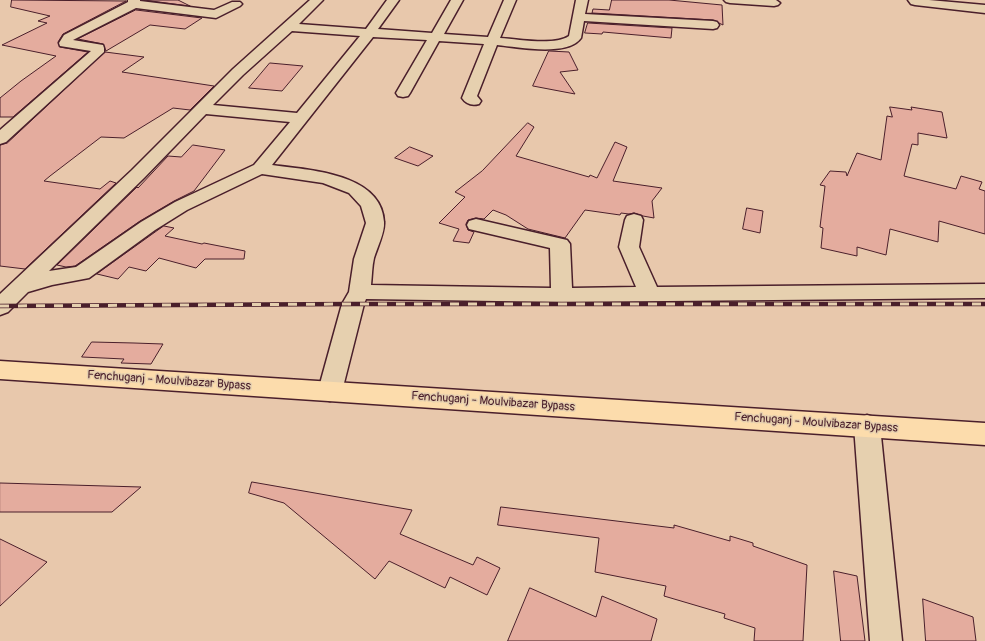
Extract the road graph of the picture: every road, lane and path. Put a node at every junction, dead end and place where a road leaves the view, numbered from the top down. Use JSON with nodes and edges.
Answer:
{"nodes":[{"id":1,"x":317,"y":0,"type":"edge"},
{"id":2,"x":393,"y":0,"type":"edge"},
{"id":3,"x":457,"y":0,"type":"edge"},
{"id":4,"x":510,"y":0,"type":"edge"},
{"id":5,"x":582,"y":0,"type":"edge"},
{"id":6,"x":730,"y":0,"type":"edge"},
{"id":7,"x":914,"y":0,"type":"edge"},
{"id":8,"x":134,"y":2,"type":"edge"},
{"id":9,"x":774,"y":3,"type":"dead end"},
{"id":10,"x":236,"y":4,"type":"dead end"},
{"id":11,"x":985,"y":9,"type":"edge"},
{"id":12,"x":578,"y":17,"type":"junction"},
{"id":13,"x":713,"y":25,"type":"dead end"},
{"id":14,"x":289,"y":27,"type":"junction"},
{"id":15,"x":370,"y":32,"type":"junction"},
{"id":16,"x":436,"y":36,"type":"junction"},
{"id":17,"x":493,"y":41,"type":"junction"},
{"id":18,"x":403,"y":93,"type":"dead end"},
{"id":19,"x":474,"y":101,"type":"dead end"},
{"id":20,"x":203,"y":108,"type":"junction"},
{"id":21,"x":300,"y":118,"type":"junction"},
{"id":22,"x":0,"y":139,"type":"edge"},
{"id":23,"x":260,"y":169,"type":"junction"},
{"id":24,"x":634,"y":220,"type":"dead end"},
{"id":25,"x":476,"y":225,"type":"dead end"},
{"id":26,"x":21,"y":287,"type":"junction"},
{"id":27,"x":0,"y":288,"type":"edge"},
{"id":28,"x":985,"y":291,"type":"edge"},
{"id":29,"x":360,"y":292,"type":"junction"},
{"id":30,"x":650,"y":294,"type":"junction"},
{"id":31,"x":562,"y":295,"type":"junction"},
{"id":32,"x":0,"y":307,"type":"edge"},
{"id":33,"x":0,"y":370,"type":"edge"},
{"id":34,"x":330,"y":391,"type":"junction"},
{"id":35,"x":866,"y":426,"type":"junction"},
{"id":36,"x":985,"y":434,"type":"edge"},
{"id":37,"x":886,"y":641,"type":"edge"}],
"edges":[{"from":1,"to":14,"type":"street"},
{"from":2,"to":15,"type":"street"},
{"from":3,"to":16,"type":"street"},
{"from":4,"to":17,"type":"street"},
{"from":5,"to":12,"type":"street"},
{"from":6,"to":9,"type":"street"},
{"from":7,"to":11,"type":"street"},
{"from":8,"to":10,"type":"street"},
{"from":8,"to":22,"type":"street"},
{"from":12,"to":13,"type":"street"},
{"from":12,"to":17,"type":"street"},
{"from":14,"to":15,"type":"street"},
{"from":14,"to":20,"type":"street"},
{"from":15,"to":16,"type":"street"},
{"from":15,"to":21,"type":"street"},
{"from":16,"to":17,"type":"street"},
{"from":16,"to":18,"type":"street"},
{"from":17,"to":19,"type":"street"},
{"from":20,"to":21,"type":"street"},
{"from":20,"to":26,"type":"street"},
{"from":21,"to":23,"type":"street"},
{"from":23,"to":26,"type":"street"},
{"from":23,"to":29,"type":"street"},
{"from":24,"to":30,"type":"street"},
{"from":25,"to":31,"type":"street"},
{"from":26,"to":27,"type":"street"},
{"from":26,"to":32,"type":"street"},
{"from":28,"to":30,"type":"street"},
{"from":29,"to":31,"type":"street"},
{"from":29,"to":34,"type":"street"},
{"from":30,"to":31,"type":"street"},
{"from":33,"to":34,"type":"highway","name":"Fenchuganj - Moulvibazar Bypass"},
{"from":34,"to":35,"type":"highway","name":"Fenchuganj - Moulvibazar Bypass"},
{"from":35,"to":36,"type":"highway","name":"Fenchuganj - Moulvibazar Bypass"},
{"from":35,"to":37,"type":"street"}]}
